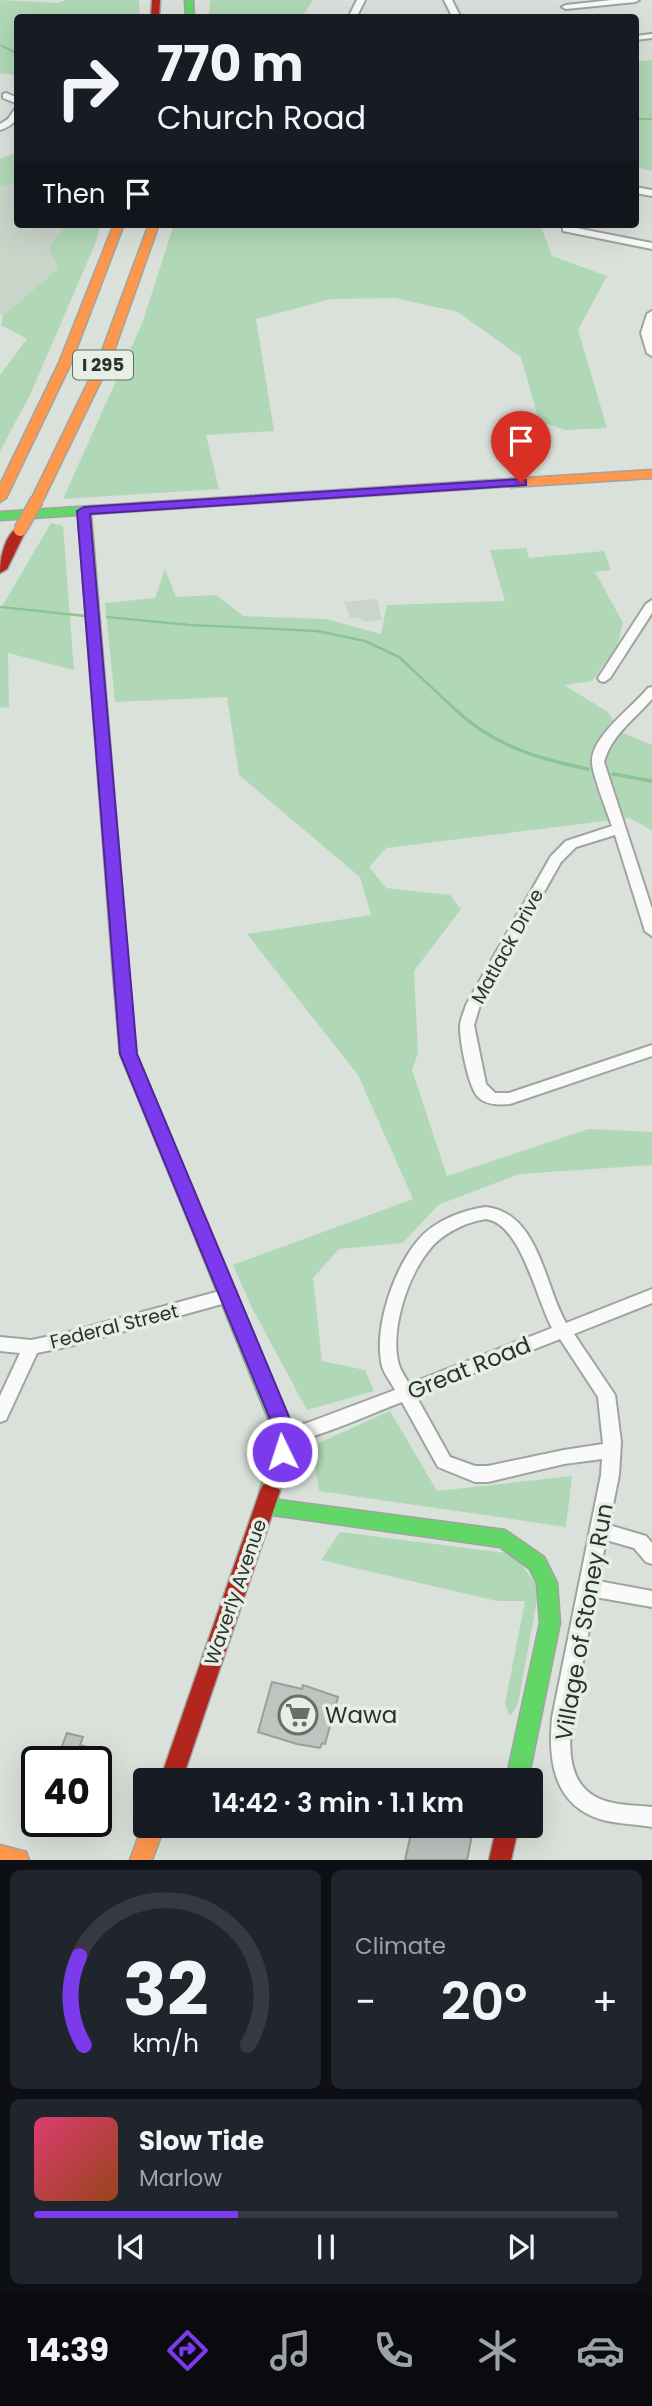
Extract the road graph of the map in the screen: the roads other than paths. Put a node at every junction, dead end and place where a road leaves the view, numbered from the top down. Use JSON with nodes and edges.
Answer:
{"nodes":[{"id":1,"x":635,"y":0,"type":"edge"},
{"id":2,"x":565,"y":3,"type":"edge"},
{"id":3,"x":6,"y":96,"type":"dead end"},
{"id":4,"x":14,"y":100,"type":"edge"},
{"id":5,"x":14,"y":117,"type":"edge"},
{"id":6,"x":0,"y":127,"type":"edge"},
{"id":7,"x":118,"y":228,"type":"edge"},
{"id":8,"x":153,"y":228,"type":"edge"},
{"id":9,"x":566,"y":229,"type":"dead end"},
{"id":10,"x":652,"y":246,"type":"edge"},
{"id":11,"x":652,"y":314,"type":"edge"},
{"id":12,"x":651,"y":348,"type":"edge"},
{"id":13,"x":652,"y":474,"type":"edge"},
{"id":14,"x":0,"y":498,"type":"edge"},
{"id":15,"x":84,"y":511,"type":"junction"},
{"id":16,"x":0,"y":516,"type":"edge"},
{"id":17,"x":0,"y":569,"type":"edge"},
{"id":18,"x":652,"y":604,"type":"edge"},
{"id":19,"x":604,"y":678,"type":"dead end"},
{"id":20,"x":652,"y":691,"type":"edge"},
{"id":21,"x":647,"y":707,"type":"edge"},
{"id":22,"x":618,"y":829,"type":"junction"},
{"id":23,"x":652,"y":931,"type":"edge"},
{"id":24,"x":652,"y":1050,"type":"edge"},
{"id":25,"x":227,"y":1296,"type":"junction"},
{"id":26,"x":652,"y":1296,"type":"edge"},
{"id":27,"x":562,"y":1330,"type":"junction"},
{"id":28,"x":0,"y":1344,"type":"edge"},
{"id":29,"x":31,"y":1347,"type":"junction"},
{"id":30,"x":405,"y":1393,"type":"junction"},
{"id":31,"x":0,"y":1415,"type":"edge"},
{"id":32,"x":285,"y":1436,"type":"junction"},
{"id":33,"x":611,"y":1450,"type":"junction"},
{"id":34,"x":265,"y":1507,"type":"junction"},
{"id":35,"x":600,"y":1530,"type":"junction"},
{"id":36,"x":652,"y":1556,"type":"edge"},
{"id":37,"x":589,"y":1588,"type":"junction"},
{"id":38,"x":652,"y":1600,"type":"edge"},
{"id":39,"x":175,"y":1768,"type":"edge"},
{"id":40,"x":520,"y":1768,"type":"edge"},
{"id":41,"x":652,"y":1817,"type":"edge"},
{"id":42,"x":149,"y":1838,"type":"edge"},
{"id":43,"x":505,"y":1838,"type":"edge"},
{"id":44,"x":0,"y":1856,"type":"edge"},
{"id":45,"x":18,"y":1860,"type":"edge"},
{"id":46,"x":141,"y":1860,"type":"edge"},
{"id":47,"x":500,"y":1860,"type":"edge"}],
"edges":[{"from":1,"to":2,"type":"street"},
{"from":3,"to":4,"type":"street"},
{"from":5,"to":6,"type":"street"},
{"from":7,"to":14,"type":"main road","number":"I 295"},
{"from":8,"to":17,"type":"main road","number":"I 295","bridge":true},
{"from":9,"to":10,"type":"street"},
{"from":11,"to":12,"type":"street"},
{"from":13,"to":15,"type":"main road"},
{"from":15,"to":16,"type":"main road"},
{"from":15,"to":25,"type":"main road"},
{"from":18,"to":19,"type":"street"},
{"from":20,"to":21,"type":"street"},
{"from":21,"to":22,"type":"street"},
{"from":22,"to":23,"type":"street"},
{"from":22,"to":24,"type":"street","name":"Matlack Drive"},
{"from":25,"to":29,"type":"street","name":"Federal Street"},
{"from":25,"to":32,"type":"main road"},
{"from":26,"to":27,"type":"street","name":"Great Road"},
{"from":27,"to":30,"type":"street","name":"Great Road"},
{"from":27,"to":30,"type":"street","name":"Village of Stoney Run"},
{"from":27,"to":33,"type":"street","name":"Village of Stoney Run"},
{"from":28,"to":29,"type":"street","name":"Federal Street"},
{"from":29,"to":31,"type":"street"},
{"from":30,"to":32,"type":"street","name":"Great Road"},
{"from":30,"to":33,"type":"street","name":"Village of Stoney Run"},
{"from":32,"to":34,"type":"main road","name":"Waverly Avenue"},
{"from":33,"to":35,"type":"street","name":"Village of Stoney Run"},
{"from":34,"to":39,"type":"main road","name":"Waverly Avenue"},
{"from":34,"to":40,"type":"main road"},
{"from":35,"to":36,"type":"street"},
{"from":35,"to":37,"type":"street","name":"Village of Stoney Run"},
{"from":37,"to":38,"type":"street"},
{"from":37,"to":41,"type":"street","name":"Village of Stoney Run"},
{"from":42,"to":46,"type":"main road"},
{"from":43,"to":47,"type":"main road"},
{"from":44,"to":45,"type":"main road"}]}
